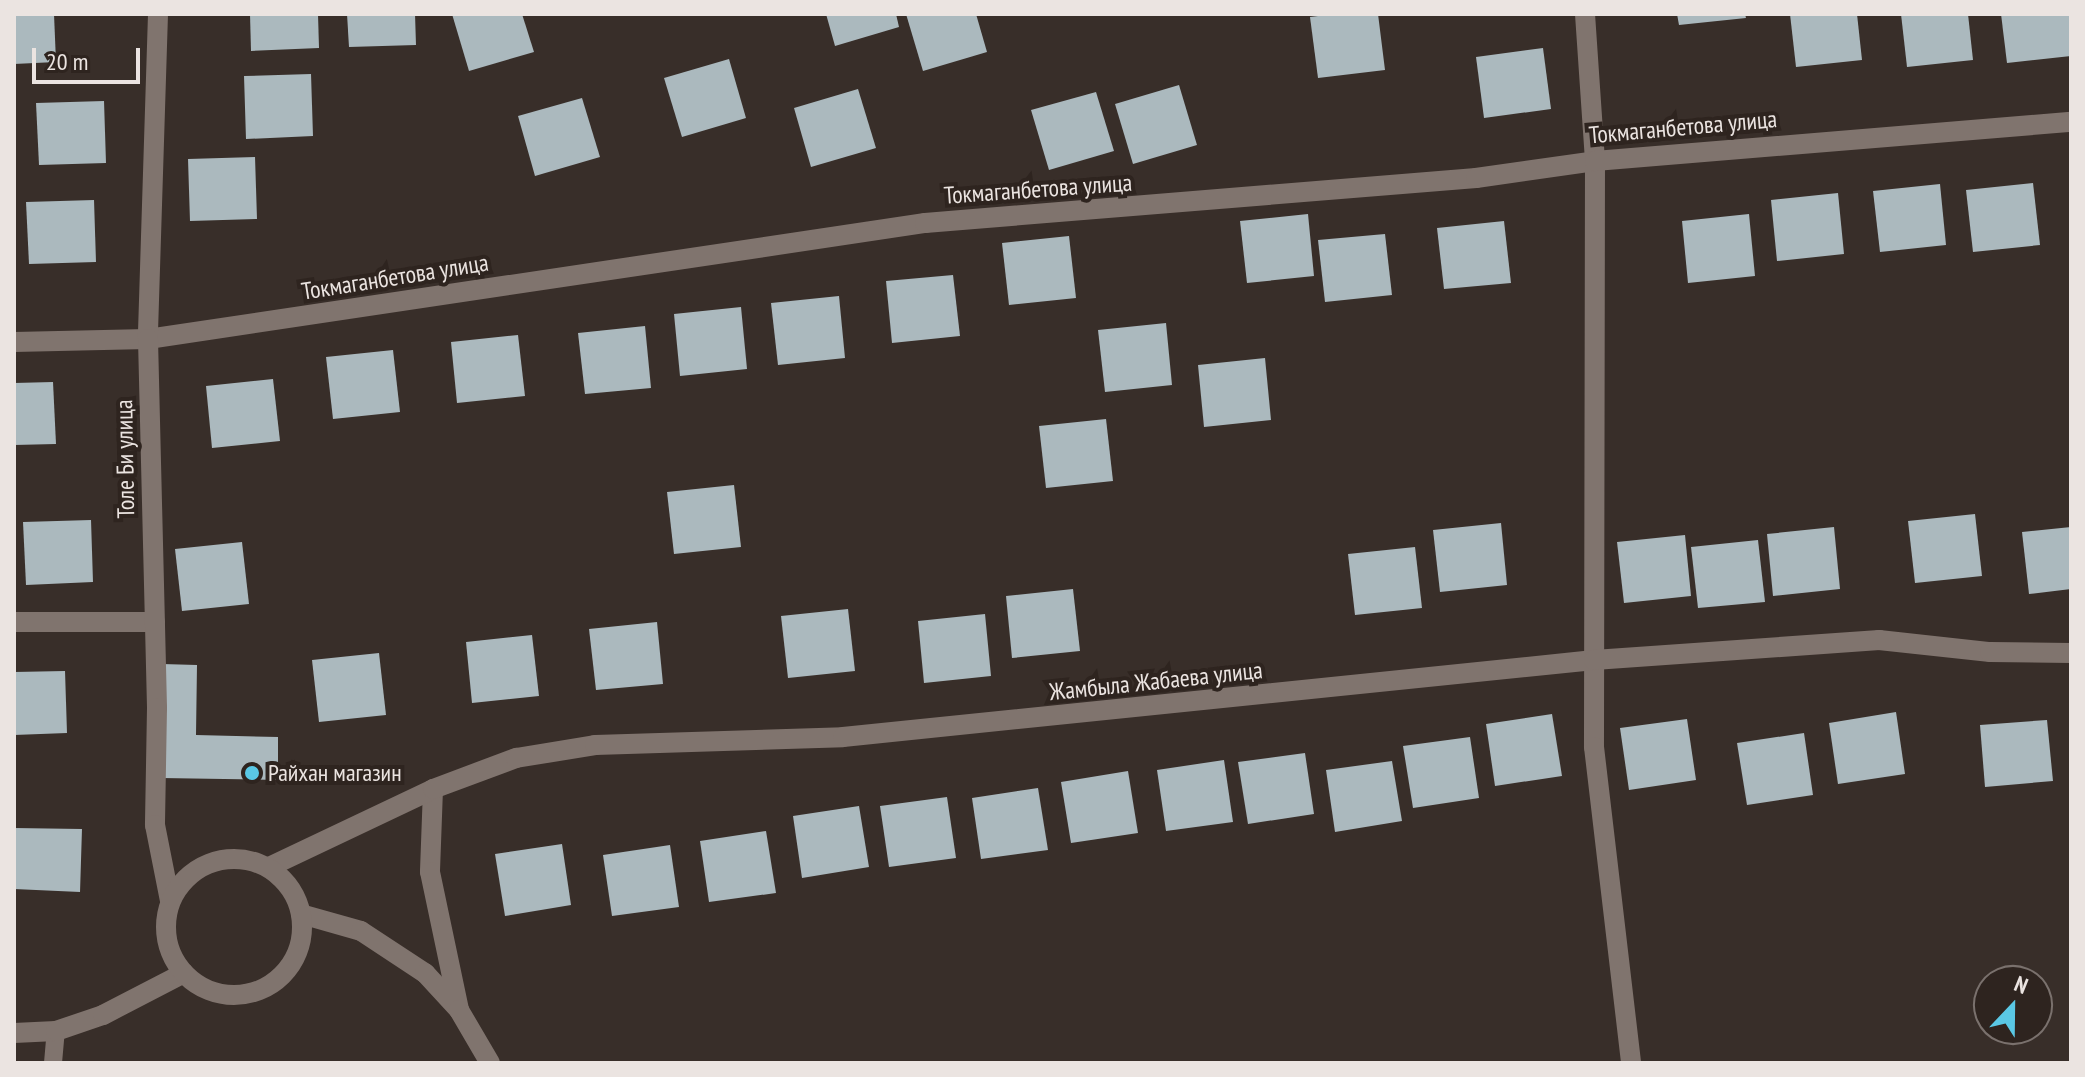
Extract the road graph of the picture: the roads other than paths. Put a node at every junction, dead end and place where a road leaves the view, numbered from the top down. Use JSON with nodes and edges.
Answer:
{"nodes":[{"id":1,"x":158,"y":14,"type":"edge"},
{"id":2,"x":1585,"y":14,"type":"edge"},
{"id":3,"x":2071,"y":122,"type":"edge"},
{"id":4,"x":1595,"y":161,"type":"junction"},
{"id":5,"x":148,"y":339,"type":"junction"},
{"id":6,"x":14,"y":342,"type":"edge"},
{"id":7,"x":14,"y":622,"type":"edge"},
{"id":8,"x":155,"y":622,"type":"junction"},
{"id":9,"x":2071,"y":653,"type":"edge"},
{"id":10,"x":1594,"y":660,"type":"junction"},
{"id":11,"x":433,"y":789,"type":"junction"},
{"id":12,"x":269,"y":867,"type":"junction"},
{"id":13,"x":170,"y":901,"type":"junction"},
{"id":14,"x":301,"y":914,"type":"junction"},
{"id":15,"x":184,"y":973,"type":"junction"},
{"id":16,"x":459,"y":1010,"type":"junction"},
{"id":17,"x":56,"y":1031,"type":"junction"},
{"id":18,"x":14,"y":1033,"type":"edge"},
{"id":19,"x":53,"y":1063,"type":"edge"},
{"id":20,"x":490,"y":1063,"type":"edge"},
{"id":21,"x":1631,"y":1063,"type":"edge"}],
"edges":[{"from":1,"to":5,"type":"street","name":"Толе Би улица"},
{"from":2,"to":4,"type":"street"},
{"from":3,"to":4,"type":"street","name":"Токмаганбетова улица"},
{"from":4,"to":5,"type":"street","name":"Токмаганбетова улица"},
{"from":4,"to":10,"type":"street"},
{"from":5,"to":6,"type":"street","name":"Токмаганбетова улица"},
{"from":5,"to":8,"type":"street","name":"Толе Би улица"},
{"from":7,"to":8,"type":"street"},
{"from":8,"to":13,"type":"street","name":"Толе Би улица"},
{"from":9,"to":10,"type":"street","name":"Жамбыла Жабаева улица"},
{"from":10,"to":11,"type":"street","name":"Жамбыла Жабаева улица"},
{"from":10,"to":21,"type":"street"},
{"from":11,"to":12,"type":"street","name":"Жамбыла Жабаева улица"},
{"from":11,"to":16,"type":"street"},
{"from":12,"to":13,"type":"street"},
{"from":12,"to":14,"type":"street"},
{"from":13,"to":15,"type":"street"},
{"from":14,"to":15,"type":"street"},
{"from":14,"to":16,"type":"street"},
{"from":15,"to":17,"type":"street"},
{"from":16,"to":20,"type":"street"},
{"from":17,"to":18,"type":"street"},
{"from":17,"to":19,"type":"lane"}]}
